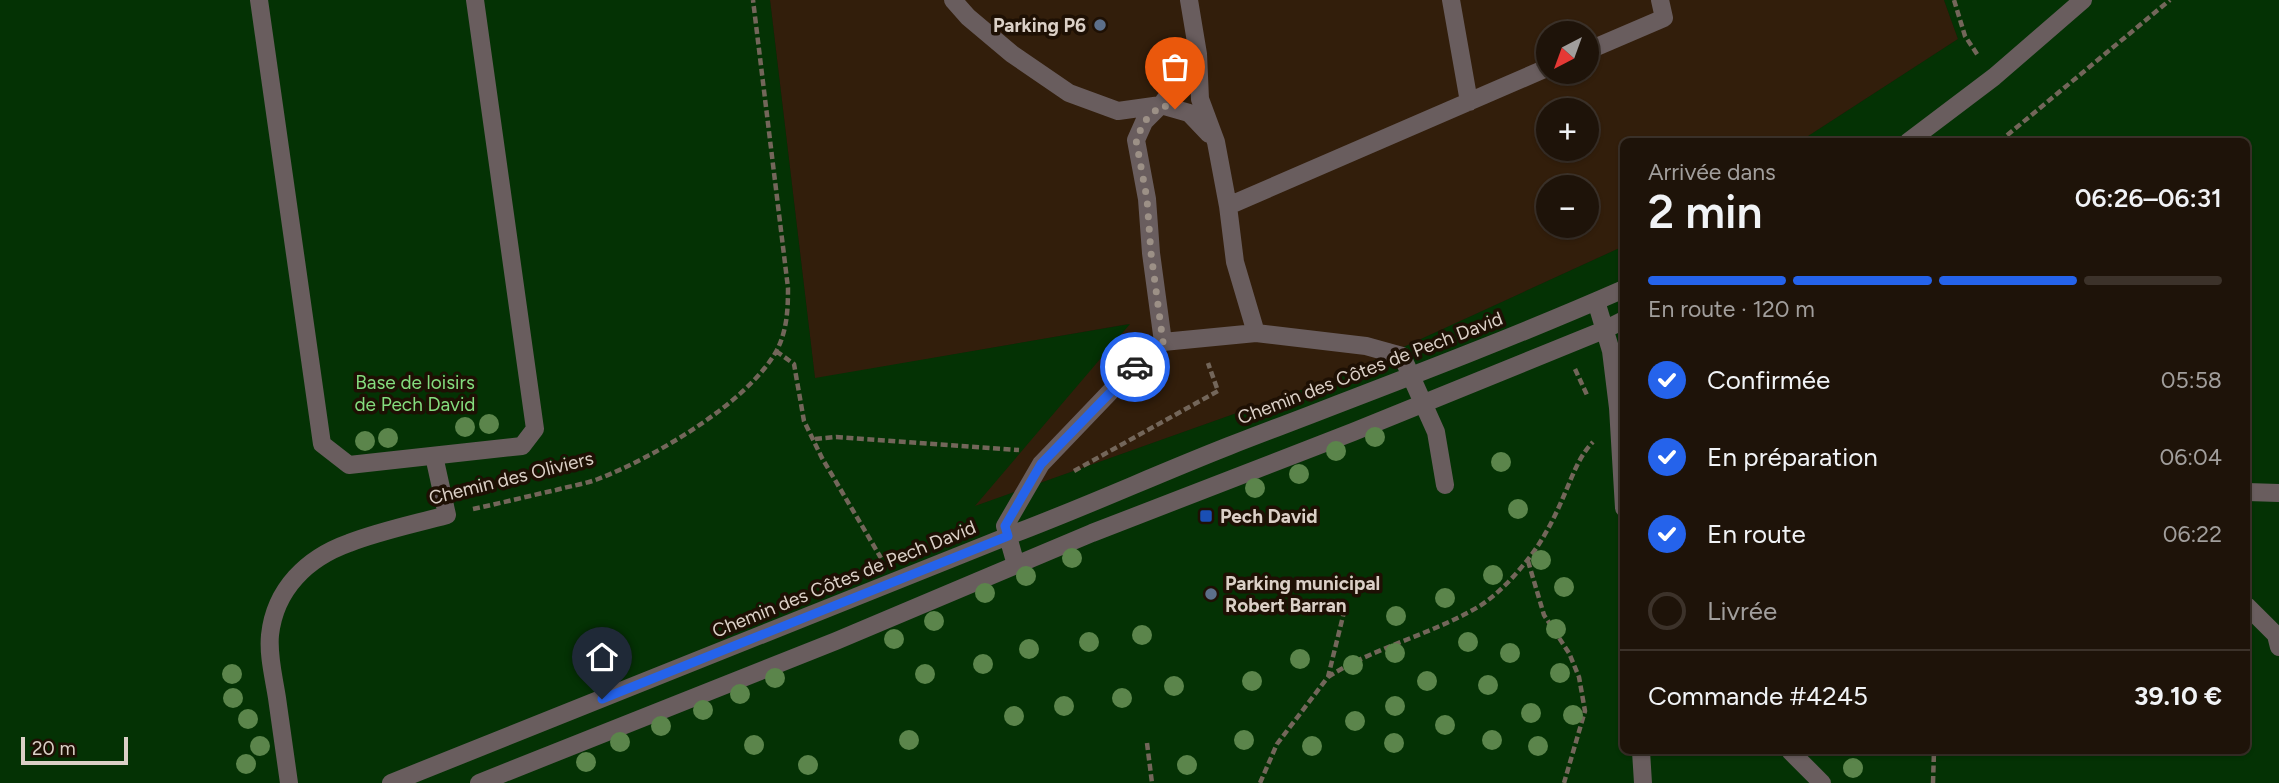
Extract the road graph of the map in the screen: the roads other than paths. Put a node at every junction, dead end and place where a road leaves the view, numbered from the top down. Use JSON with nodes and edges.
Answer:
{"nodes":[{"id":1,"x":259,"y":0,"type":"edge"},
{"id":2,"x":475,"y":0,"type":"edge"},
{"id":3,"x":953,"y":0,"type":"edge"},
{"id":4,"x":1189,"y":0,"type":"edge"},
{"id":5,"x":1451,"y":0,"type":"edge"},
{"id":6,"x":1660,"y":0,"type":"edge"},
{"id":7,"x":2083,"y":0,"type":"edge"},
{"id":8,"x":1600,"y":45,"type":"edge"},
{"id":9,"x":1198,"y":54,"type":"junction"},
{"id":10,"x":1536,"y":73,"type":"edge"},
{"id":11,"x":1469,"y":102,"type":"junction"},
{"id":12,"x":1161,"y":105,"type":"junction"},
{"id":13,"x":1913,"y":138,"type":"edge"},
{"id":14,"x":1216,"y":142,"type":"junction"},
{"id":15,"x":1228,"y":205,"type":"junction"},
{"id":16,"x":1620,"y":291,"type":"edge"},
{"id":17,"x":1596,"y":301,"type":"junction"},
{"id":18,"x":1620,"y":322,"type":"edge"},
{"id":19,"x":1604,"y":330,"type":"junction"},
{"id":20,"x":1256,"y":333,"type":"junction"},
{"id":21,"x":1163,"y":342,"type":"junction"},
{"id":22,"x":1411,"y":375,"type":"junction"},
{"id":23,"x":1423,"y":403,"type":"junction"},
{"id":24,"x":1620,"y":441,"type":"edge"},
{"id":25,"x":434,"y":456,"type":"junction"},
{"id":26,"x":1445,"y":485,"type":"dead end"},
{"id":27,"x":2250,"y":492,"type":"edge"},
{"id":28,"x":2279,"y":493,"type":"edge"},
{"id":29,"x":1008,"y":536,"type":"junction"},
{"id":30,"x":1016,"y":565,"type":"junction"},
{"id":31,"x":2250,"y":609,"type":"edge"},
{"id":32,"x":2279,"y":647,"type":"edge"},
{"id":33,"x":1641,"y":754,"type":"edge"},
{"id":34,"x":1793,"y":754,"type":"edge"},
{"id":35,"x":289,"y":783,"type":"edge"},
{"id":36,"x":391,"y":783,"type":"edge"},
{"id":37,"x":479,"y":783,"type":"edge"},
{"id":38,"x":1643,"y":783,"type":"edge"},
{"id":39,"x":1822,"y":783,"type":"edge"}],
"edges":[{"from":1,"to":25,"type":"street"},
{"from":2,"to":25,"type":"street"},
{"from":3,"to":12,"type":"street"},
{"from":4,"to":9,"type":"street"},
{"from":5,"to":11,"type":"street"},
{"from":6,"to":8,"type":"street"},
{"from":7,"to":13,"type":"street"},
{"from":9,"to":12,"type":"street"},
{"from":9,"to":14,"type":"street"},
{"from":10,"to":11,"type":"street"},
{"from":11,"to":15,"type":"street"},
{"from":12,"to":14,"type":"street"},
{"from":12,"to":21,"type":"street"},
{"from":14,"to":15,"type":"street"},
{"from":15,"to":20,"type":"street"},
{"from":16,"to":17,"type":"street","name":"Chemin des Côtes de Pech David"},
{"from":17,"to":19,"type":"street"},
{"from":17,"to":22,"type":"street","name":"Chemin des Côtes de Pech David"},
{"from":18,"to":19,"type":"street"},
{"from":19,"to":23,"type":"street"},
{"from":19,"to":24,"type":"street"},
{"from":20,"to":21,"type":"street"},
{"from":20,"to":22,"type":"street"},
{"from":21,"to":29,"type":"street"},
{"from":22,"to":23,"type":"street"},
{"from":22,"to":29,"type":"street","name":"Chemin des Côtes de Pech David"},
{"from":23,"to":26,"type":"street"},
{"from":23,"to":30,"type":"street"},
{"from":25,"to":35,"type":"street","name":"Chemin des Oliviers"},
{"from":27,"to":28,"type":"street"},
{"from":29,"to":30,"type":"street"},
{"from":29,"to":36,"type":"street","name":"Chemin des Côtes de Pech David"},
{"from":30,"to":37,"type":"street"},
{"from":31,"to":32,"type":"street"},
{"from":33,"to":38,"type":"street"},
{"from":34,"to":39,"type":"street"}]}
